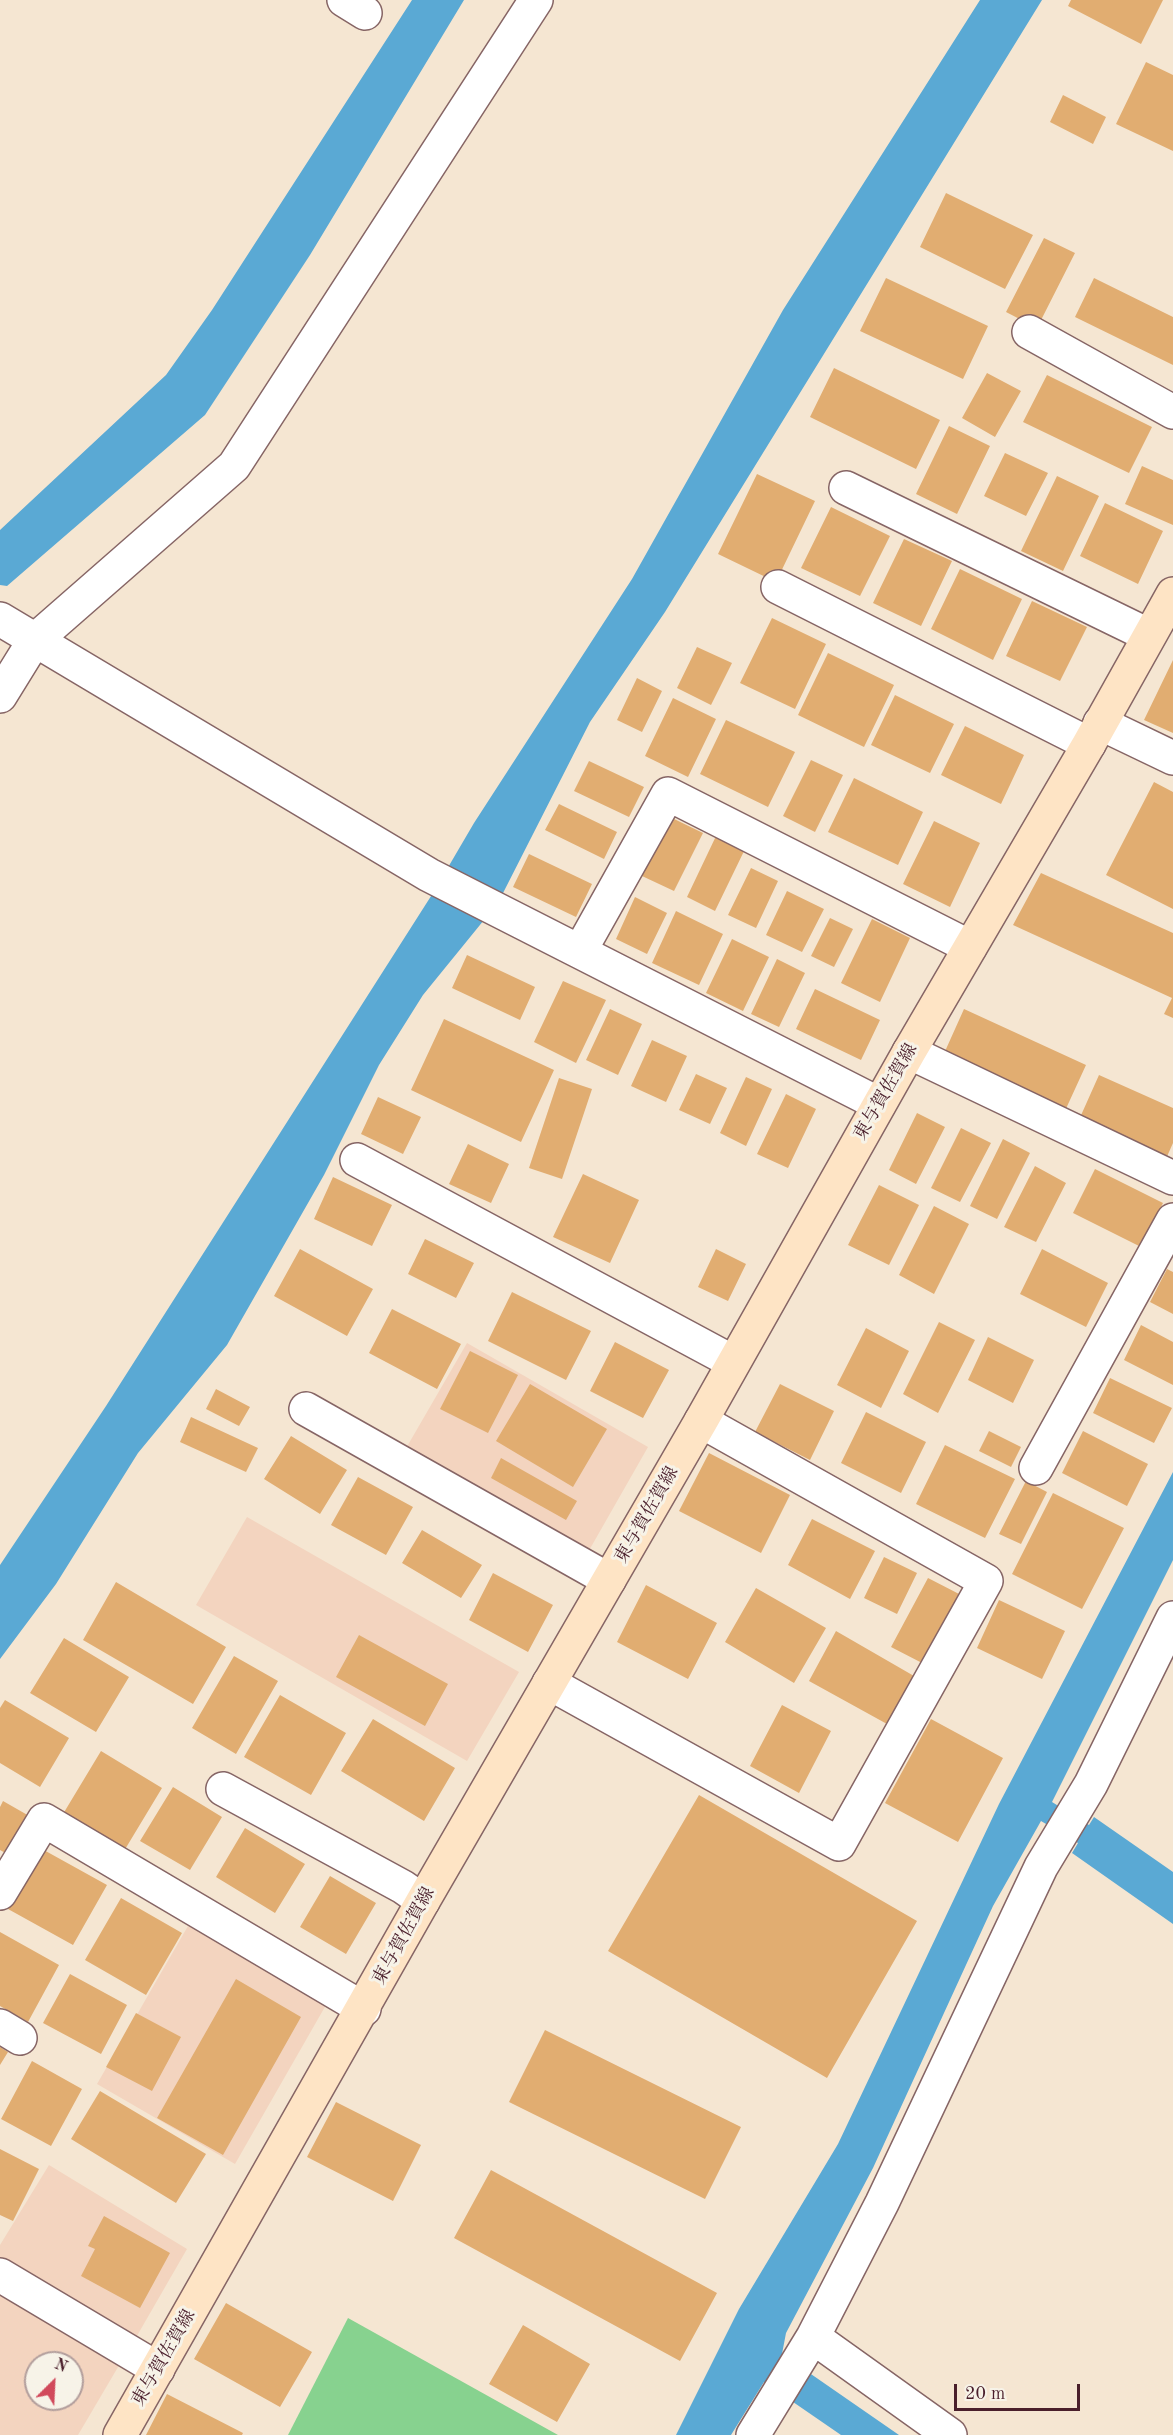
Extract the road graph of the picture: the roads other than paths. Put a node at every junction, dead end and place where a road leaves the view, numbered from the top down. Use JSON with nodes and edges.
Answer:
{"nodes":[{"id":1,"x":536,"y":0,"type":"edge"},
{"id":2,"x":1029,"y":332,"type":"dead end"},
{"id":3,"x":1173,"y":412,"type":"edge"},
{"id":4,"x":846,"y":488,"type":"dead end"},
{"id":5,"x":778,"y":587,"type":"dead end"},
{"id":6,"x":1173,"y":594,"type":"edge"},
{"id":7,"x":0,"y":620,"type":"edge"},
{"id":8,"x":1159,"y":631,"type":"edge"},
{"id":9,"x":34,"y":641,"type":"junction"},
{"id":10,"x":0,"y":696,"type":"edge"},
{"id":11,"x":1095,"y":733,"type":"junction"},
{"id":12,"x":1173,"y":758,"type":"edge"},
{"id":13,"x":970,"y":946,"type":"junction"},
{"id":14,"x":580,"y":951,"type":"junction"},
{"id":15,"x":909,"y":1052,"type":"junction"},
{"id":16,"x":879,"y":1104,"type":"junction"},
{"id":17,"x":357,"y":1160,"type":"dead end"},
{"id":18,"x":1173,"y":1178,"type":"edge"},
{"id":19,"x":1173,"y":1220,"type":"edge"},
{"id":20,"x":733,"y":1362,"type":"junction"},
{"id":21,"x":306,"y":1409,"type":"dead end"},
{"id":22,"x":701,"y":1421,"type":"junction"},
{"id":23,"x":1036,"y":1468,"type":"dead end"},
{"id":24,"x":609,"y":1580,"type":"junction"},
{"id":25,"x":1173,"y":1618,"type":"edge"},
{"id":26,"x":549,"y":1683,"type":"junction"},
{"id":27,"x":223,"y":1789,"type":"dead end"},
{"id":28,"x":0,"y":1893,"type":"edge"},
{"id":29,"x":423,"y":1901,"type":"junction"},
{"id":30,"x":364,"y":2008,"type":"junction"},
{"id":31,"x":0,"y":2275,"type":"edge"},
{"id":32,"x":809,"y":2343,"type":"junction"},
{"id":33,"x":158,"y":2369,"type":"junction"},
{"id":34,"x":120,"y":2435,"type":"edge"},
{"id":35,"x":753,"y":2435,"type":"edge"},
{"id":36,"x":950,"y":2435,"type":"edge"}],
"edges":[{"from":1,"to":9,"type":"street"},
{"from":2,"to":3,"type":"street"},
{"from":4,"to":8,"type":"street"},
{"from":5,"to":11,"type":"street"},
{"from":6,"to":8,"type":"main road","name":"東与賀佐賀線"},
{"from":7,"to":9,"type":"street"},
{"from":8,"to":11,"type":"main road","name":"東与賀佐賀線"},
{"from":9,"to":10,"type":"street"},
{"from":9,"to":14,"type":"street"},
{"from":11,"to":12,"type":"street"},
{"from":11,"to":13,"type":"main road","name":"東与賀佐賀線"},
{"from":13,"to":14,"type":"street"},
{"from":13,"to":15,"type":"main road","name":"東与賀佐賀線"},
{"from":14,"to":16,"type":"street"},
{"from":15,"to":16,"type":"main road","name":"東与賀佐賀線"},
{"from":15,"to":18,"type":"street"},
{"from":16,"to":20,"type":"main road","name":"東与賀佐賀線"},
{"from":17,"to":20,"type":"street"},
{"from":19,"to":23,"type":"street"},
{"from":20,"to":22,"type":"main road","name":"東与賀佐賀線"},
{"from":21,"to":24,"type":"street"},
{"from":22,"to":24,"type":"main road","name":"東与賀佐賀線"},
{"from":22,"to":26,"type":"street"},
{"from":24,"to":26,"type":"main road","name":"東与賀佐賀線"},
{"from":25,"to":32,"type":"street"},
{"from":26,"to":29,"type":"main road","name":"東与賀佐賀線"},
{"from":27,"to":29,"type":"street"},
{"from":28,"to":30,"type":"street"},
{"from":29,"to":30,"type":"main road","name":"東与賀佐賀線"},
{"from":30,"to":33,"type":"main road","name":"東与賀佐賀線"},
{"from":31,"to":33,"type":"street"},
{"from":32,"to":35,"type":"street"},
{"from":32,"to":36,"type":"street"},
{"from":33,"to":34,"type":"main road","name":"東与賀佐賀線"}]}
